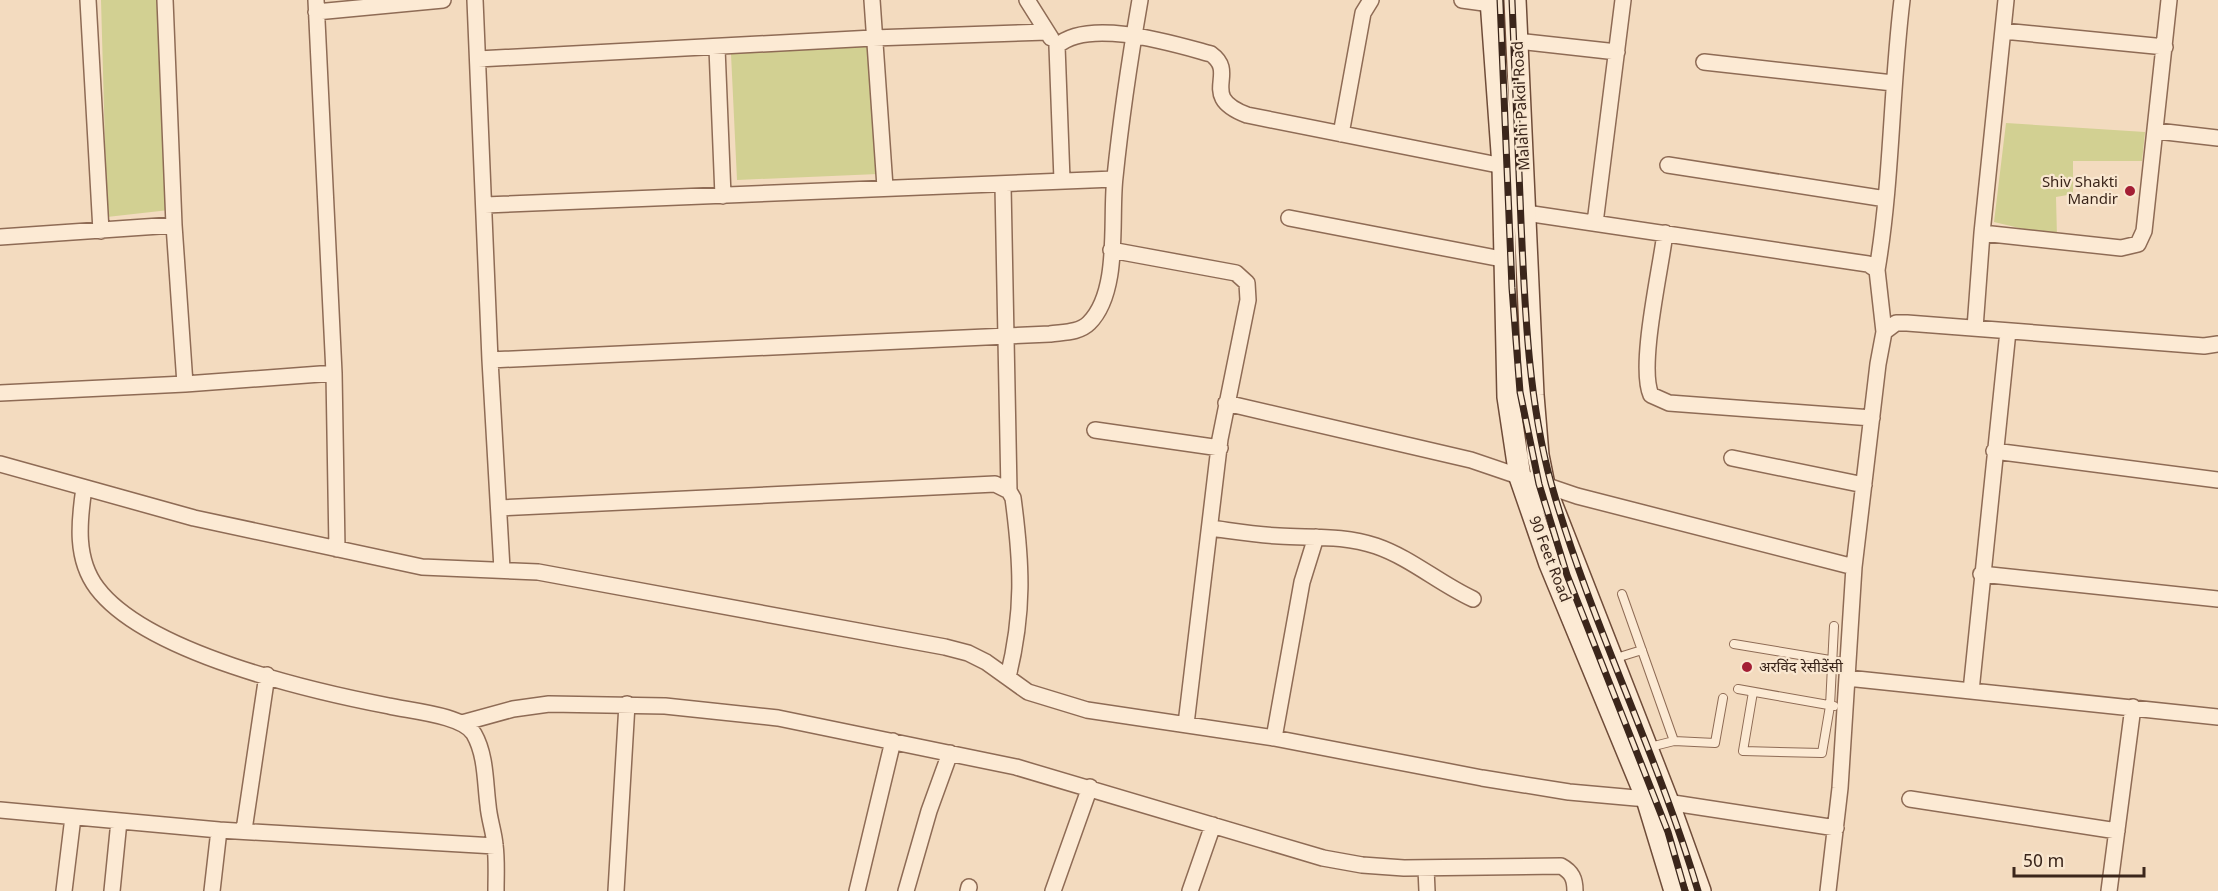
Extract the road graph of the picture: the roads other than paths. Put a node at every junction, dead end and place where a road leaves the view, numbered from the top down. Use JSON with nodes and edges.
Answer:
{"nodes":[{"id":1,"x":88,"y":0,"type":"edge"},
{"id":2,"x":165,"y":0,"type":"edge"},
{"id":3,"x":443,"y":0,"type":"edge"},
{"id":4,"x":475,"y":0,"type":"edge"},
{"id":5,"x":872,"y":0,"type":"edge"},
{"id":6,"x":1027,"y":0,"type":"edge"},
{"id":7,"x":1140,"y":0,"type":"edge"},
{"id":8,"x":1371,"y":0,"type":"edge"},
{"id":9,"x":1462,"y":0,"type":"edge"},
{"id":10,"x":1515,"y":0,"type":"edge"},
{"id":11,"x":1623,"y":0,"type":"edge"},
{"id":12,"x":1902,"y":0,"type":"edge"},
{"id":13,"x":2006,"y":0,"type":"edge"},
{"id":14,"x":2169,"y":0,"type":"edge"},
{"id":15,"x":1491,"y":2,"type":"edge"},
{"id":16,"x":316,"y":6,"type":"edge"},
{"id":17,"x":2003,"y":31,"type":"junction"},
{"id":18,"x":1047,"y":32,"type":"junction"},
{"id":19,"x":1134,"y":36,"type":"junction"},
{"id":20,"x":873,"y":38,"type":"junction"},
{"id":21,"x":1517,"y":41,"type":"junction"},
{"id":22,"x":1057,"y":46,"type":"junction"},
{"id":23,"x":2165,"y":47,"type":"junction"},
{"id":24,"x":717,"y":48,"type":"junction"},
{"id":25,"x":1617,"y":52,"type":"junction"},
{"id":26,"x":478,"y":58,"type":"junction"},
{"id":27,"x":1704,"y":62,"type":"dead end"},
{"id":28,"x":1519,"y":75,"type":"junction"},
{"id":29,"x":1496,"y":77,"type":"junction"},
{"id":30,"x":1893,"y":83,"type":"junction"},
{"id":31,"x":2157,"y":131,"type":"junction"},
{"id":32,"x":1341,"y":134,"type":"junction"},
{"id":33,"x":2218,"y":138,"type":"edge"},
{"id":34,"x":1668,"y":165,"type":"dead end"},
{"id":35,"x":1503,"y":166,"type":"junction"},
{"id":36,"x":1114,"y":179,"type":"junction"},
{"id":37,"x":1062,"y":180,"type":"junction"},
{"id":38,"x":1003,"y":186,"type":"junction"},
{"id":39,"x":885,"y":187,"type":"junction"},
{"id":40,"x":723,"y":196,"type":"junction"},
{"id":41,"x":1886,"y":199,"type":"junction"},
{"id":42,"x":485,"y":204,"type":"junction"},
{"id":43,"x":1504,"y":209,"type":"joint"},
{"id":44,"x":1526,"y":213,"type":"junction"},
{"id":45,"x":1289,"y":218,"type":"dead end"},
{"id":46,"x":1595,"y":223,"type":"junction"},
{"id":47,"x":174,"y":225,"type":"junction"},
{"id":48,"x":100,"y":231,"type":"junction"},
{"id":49,"x":1665,"y":233,"type":"junction"},
{"id":50,"x":1982,"y":233,"type":"junction"},
{"id":51,"x":0,"y":237,"type":"edge"},
{"id":52,"x":1111,"y":250,"type":"junction"},
{"id":53,"x":1507,"y":260,"type":"junction"},
{"id":54,"x":1877,"y":270,"type":"junction"},
{"id":55,"x":1975,"y":328,"type":"junction"},
{"id":56,"x":2008,"y":331,"type":"junction"},
{"id":57,"x":1884,"y":332,"type":"junction"},
{"id":58,"x":1006,"y":335,"type":"junction"},
{"id":59,"x":2218,"y":344,"type":"edge"},
{"id":60,"x":490,"y":360,"type":"junction"},
{"id":61,"x":334,"y":373,"type":"junction"},
{"id":62,"x":185,"y":384,"type":"junction"},
{"id":63,"x":0,"y":393,"type":"edge"},
{"id":64,"x":1226,"y":403,"type":"junction"},
{"id":65,"x":1872,"y":418,"type":"junction"},
{"id":66,"x":1095,"y":430,"type":"dead end"},
{"id":67,"x":1220,"y":448,"type":"junction"},
{"id":68,"x":1994,"y":451,"type":"junction"},
{"id":69,"x":1732,"y":458,"type":"dead end"},
{"id":70,"x":0,"y":464,"type":"edge"},
{"id":71,"x":1520,"y":477,"type":"junction"},
{"id":72,"x":2218,"y":480,"type":"edge"},
{"id":73,"x":1544,"y":485,"type":"junction"},
{"id":74,"x":1864,"y":485,"type":"junction"},
{"id":75,"x":84,"y":488,"type":"junction"},
{"id":76,"x":1009,"y":491,"type":"junction"},
{"id":77,"x":499,"y":508,"type":"junction"},
{"id":78,"x":1210,"y":528,"type":"junction"},
{"id":79,"x":1316,"y":537,"type":"junction"},
{"id":80,"x":337,"y":549,"type":"junction"},
{"id":81,"x":1854,"y":567,"type":"junction"},
{"id":82,"x":502,"y":569,"type":"junction"},
{"id":83,"x":1981,"y":574,"type":"junction"},
{"id":84,"x":1622,"y":594,"type":"dead end"},
{"id":85,"x":1473,"y":599,"type":"dead end"},
{"id":86,"x":2218,"y":599,"type":"edge"},
{"id":87,"x":1834,"y":626,"type":"dead end"},
{"id":88,"x":1734,"y":644,"type":"dead end"},
{"id":89,"x":1642,"y":651,"type":"junction"},
{"id":90,"x":1612,"y":659,"type":"junction"},
{"id":91,"x":1832,"y":660,"type":"junction"},
{"id":92,"x":1848,"y":670,"type":"junction"},
{"id":93,"x":267,"y":675,"type":"junction"},
{"id":94,"x":1008,"y":677,"type":"junction"},
{"id":95,"x":1738,"y":689,"type":"dead end"},
{"id":96,"x":1971,"y":691,"type":"junction"},
{"id":97,"x":1753,"y":692,"type":"junction"},
{"id":98,"x":1723,"y":698,"type":"dead end"},
{"id":99,"x":627,"y":704,"type":"junction"},
{"id":100,"x":1830,"y":706,"type":"junction"},
{"id":101,"x":2133,"y":707,"type":"junction"},
{"id":102,"x":1845,"y":709,"type":"junction"},
{"id":103,"x":2218,"y":717,"type":"edge"},
{"id":104,"x":462,"y":723,"type":"junction"},
{"id":105,"x":1186,"y":724,"type":"junction"},
{"id":106,"x":1274,"y":738,"type":"junction"},
{"id":107,"x":893,"y":741,"type":"junction"},
{"id":108,"x":1674,"y":741,"type":"junction"},
{"id":109,"x":1647,"y":748,"type":"junction"},
{"id":110,"x":950,"y":753,"type":"junction"},
{"id":111,"x":1090,"y":787,"type":"junction"},
{"id":112,"x":1647,"y":799,"type":"junction"},
{"id":113,"x":1910,"y":799,"type":"dead end"},
{"id":114,"x":1668,"y":802,"type":"junction"},
{"id":115,"x":0,"y":810,"type":"edge"},
{"id":116,"x":73,"y":816,"type":"junction"},
{"id":117,"x":119,"y":821,"type":"junction"},
{"id":118,"x":1213,"y":825,"type":"junction"},
{"id":119,"x":1836,"y":828,"type":"junction"},
{"id":120,"x":219,"y":830,"type":"junction"},
{"id":121,"x":244,"y":830,"type":"junction"},
{"id":122,"x":2117,"y":831,"type":"junction"},
{"id":123,"x":495,"y":846,"type":"junction"},
{"id":124,"x":1426,"y":868,"type":"junction"},
{"id":125,"x":64,"y":891,"type":"edge"},
{"id":126,"x":112,"y":891,"type":"edge"},
{"id":127,"x":212,"y":891,"type":"edge"},
{"id":128,"x":496,"y":891,"type":"edge"},
{"id":129,"x":616,"y":891,"type":"edge"},
{"id":130,"x":857,"y":891,"type":"edge"},
{"id":131,"x":906,"y":891,"type":"edge"},
{"id":132,"x":1053,"y":891,"type":"edge"},
{"id":133,"x":1190,"y":891,"type":"edge"},
{"id":134,"x":1427,"y":891,"type":"edge"},
{"id":135,"x":1575,"y":891,"type":"edge"},
{"id":136,"x":1675,"y":891,"type":"edge"},
{"id":137,"x":1700,"y":891,"type":"edge"},
{"id":138,"x":1828,"y":891,"type":"edge"},
{"id":139,"x":2109,"y":891,"type":"edge"}],
"edges":[{"from":1,"to":48,"type":"street"},
{"from":2,"to":47,"type":"street"},
{"from":3,"to":16,"type":"street"},
{"from":4,"to":26,"type":"street"},
{"from":5,"to":20,"type":"street"},
{"from":6,"to":18,"type":"street"},
{"from":7,"to":19,"type":"street"},
{"from":8,"to":32,"type":"street"},
{"from":9,"to":15,"type":"street"},
{"from":10,"to":21,"type":"main road","name":"Malahi Pakdi Road"},
{"from":11,"to":25,"type":"street"},
{"from":12,"to":30,"type":"street"},
{"from":13,"to":17,"type":"street"},
{"from":14,"to":23,"type":"street"},
{"from":15,"to":29,"type":"main road","name":"Malahi Pakdi Road"},
{"from":16,"to":61,"type":"street"},
{"from":17,"to":23,"type":"street"},
{"from":17,"to":50,"type":"street"},
{"from":18,"to":20,"type":"street"},
{"from":18,"to":22,"type":"street"},
{"from":19,"to":22,"type":"street"},
{"from":19,"to":32,"type":"street"},
{"from":19,"to":36,"type":"street"},
{"from":20,"to":24,"type":"street"},
{"from":20,"to":39,"type":"street"},
{"from":21,"to":25,"type":"street"},
{"from":21,"to":28,"type":"main road","name":"Malahi Pakdi Road"},
{"from":22,"to":37,"type":"street"},
{"from":23,"to":31,"type":"street"},
{"from":24,"to":26,"type":"street"},
{"from":24,"to":40,"type":"street"},
{"from":25,"to":46,"type":"street"},
{"from":26,"to":42,"type":"street"},
{"from":27,"to":30,"type":"street"},
{"from":28,"to":29,"type":"main road"},
{"from":28,"to":44,"type":"main road","name":"Malahi Pakdi Road"},
{"from":29,"to":35,"type":"main road","name":"Malahi Pakdi Road"},
{"from":30,"to":41,"type":"street"},
{"from":31,"to":33,"type":"street"},
{"from":31,"to":50,"type":"street"},
{"from":32,"to":35,"type":"street"},
{"from":34,"to":41,"type":"street"},
{"from":35,"to":43,"type":"main road","name":"Malahi Pakdi Road"},
{"from":36,"to":37,"type":"street"},
{"from":36,"to":52,"type":"street"},
{"from":37,"to":38,"type":"street"},
{"from":38,"to":39,"type":"street"},
{"from":38,"to":58,"type":"street"},
{"from":39,"to":40,"type":"street"},
{"from":40,"to":42,"type":"street"},
{"from":41,"to":54,"type":"street"},
{"from":42,"to":60,"type":"street"},
{"from":43,"to":53,"type":"main road","name":"90 Feet Road"},
{"from":44,"to":46,"type":"street"},
{"from":44,"to":73,"type":"main road","name":"90 Feet Road"},
{"from":45,"to":53,"type":"street"},
{"from":46,"to":49,"type":"street"},
{"from":47,"to":48,"type":"street"},
{"from":47,"to":62,"type":"street"},
{"from":48,"to":51,"type":"street"},
{"from":49,"to":54,"type":"street"},
{"from":49,"to":65,"type":"street"},
{"from":50,"to":55,"type":"street"},
{"from":52,"to":58,"type":"street"},
{"from":52,"to":64,"type":"street"},
{"from":53,"to":71,"type":"main road","name":"90 Feet Road"},
{"from":54,"to":57,"type":"street"},
{"from":55,"to":56,"type":"street"},
{"from":55,"to":57,"type":"street"},
{"from":56,"to":59,"type":"street"},
{"from":56,"to":68,"type":"street"},
{"from":57,"to":65,"type":"street"},
{"from":58,"to":60,"type":"street"},
{"from":58,"to":76,"type":"street"},
{"from":60,"to":77,"type":"street"},
{"from":61,"to":62,"type":"street"},
{"from":61,"to":80,"type":"street"},
{"from":62,"to":63,"type":"street"},
{"from":64,"to":67,"type":"street"},
{"from":64,"to":71,"type":"street"},
{"from":65,"to":74,"type":"street"},
{"from":66,"to":67,"type":"street"},
{"from":67,"to":78,"type":"street"},
{"from":68,"to":72,"type":"street"},
{"from":68,"to":83,"type":"street"},
{"from":69,"to":74,"type":"street"},
{"from":70,"to":75,"type":"street"},
{"from":71,"to":73,"type":"street"},
{"from":71,"to":112,"type":"main road","name":"90 Feet Road"},
{"from":73,"to":81,"type":"street"},
{"from":73,"to":90,"type":"main road","name":"90 Feet Road"},
{"from":74,"to":81,"type":"street"},
{"from":75,"to":80,"type":"street"},
{"from":75,"to":93,"type":"street"},
{"from":76,"to":77,"type":"street"},
{"from":76,"to":94,"type":"street"},
{"from":77,"to":82,"type":"street"},
{"from":78,"to":79,"type":"street"},
{"from":78,"to":105,"type":"street"},
{"from":79,"to":85,"type":"street"},
{"from":79,"to":106,"type":"street"},
{"from":80,"to":82,"type":"street"},
{"from":81,"to":92,"type":"street"},
{"from":82,"to":94,"type":"street"},
{"from":83,"to":86,"type":"street"},
{"from":83,"to":96,"type":"street"},
{"from":84,"to":89,"type":"lane"},
{"from":87,"to":91,"type":"lane"},
{"from":88,"to":91,"type":"lane"},
{"from":89,"to":90,"type":"lane"},
{"from":89,"to":108,"type":"lane"},
{"from":90,"to":109,"type":"main road","name":"90 Feet Road"},
{"from":91,"to":92,"type":"lane"},
{"from":91,"to":100,"type":"lane"},
{"from":92,"to":96,"type":"street"},
{"from":92,"to":102,"type":"street"},
{"from":93,"to":104,"type":"street"},
{"from":93,"to":121,"type":"street"},
{"from":94,"to":105,"type":"street"},
{"from":95,"to":97,"type":"lane"},
{"from":96,"to":101,"type":"street"},
{"from":97,"to":100,"type":"lane"},
{"from":97,"to":100,"type":"lane"},
{"from":98,"to":108,"type":"lane"},
{"from":99,"to":104,"type":"street"},
{"from":99,"to":107,"type":"street"},
{"from":99,"to":129,"type":"street"},
{"from":100,"to":102,"type":"lane"},
{"from":101,"to":103,"type":"street"},
{"from":101,"to":122,"type":"street"},
{"from":102,"to":119,"type":"street"},
{"from":104,"to":123,"type":"street"},
{"from":105,"to":106,"type":"street"},
{"from":106,"to":112,"type":"street"},
{"from":107,"to":110,"type":"street"},
{"from":107,"to":130,"type":"street"},
{"from":108,"to":109,"type":"lane"},
{"from":109,"to":114,"type":"main road","name":"90 Feet Road"},
{"from":110,"to":111,"type":"street"},
{"from":110,"to":131,"type":"street"},
{"from":111,"to":118,"type":"street"},
{"from":111,"to":132,"type":"street"},
{"from":112,"to":114,"type":"street"},
{"from":112,"to":136,"type":"main road","name":"90 Feet Road"},
{"from":113,"to":122,"type":"street"},
{"from":114,"to":119,"type":"street"},
{"from":114,"to":137,"type":"main road","name":"90 Feet Road"},
{"from":115,"to":116,"type":"street"},
{"from":116,"to":117,"type":"street"},
{"from":116,"to":125,"type":"street"},
{"from":117,"to":120,"type":"street"},
{"from":117,"to":126,"type":"street"},
{"from":118,"to":124,"type":"street"},
{"from":118,"to":133,"type":"street"},
{"from":119,"to":138,"type":"street"},
{"from":120,"to":121,"type":"street"},
{"from":120,"to":127,"type":"street"},
{"from":121,"to":123,"type":"street"},
{"from":122,"to":139,"type":"street"},
{"from":123,"to":128,"type":"street"},
{"from":124,"to":134,"type":"street"},
{"from":124,"to":135,"type":"street"}]}
